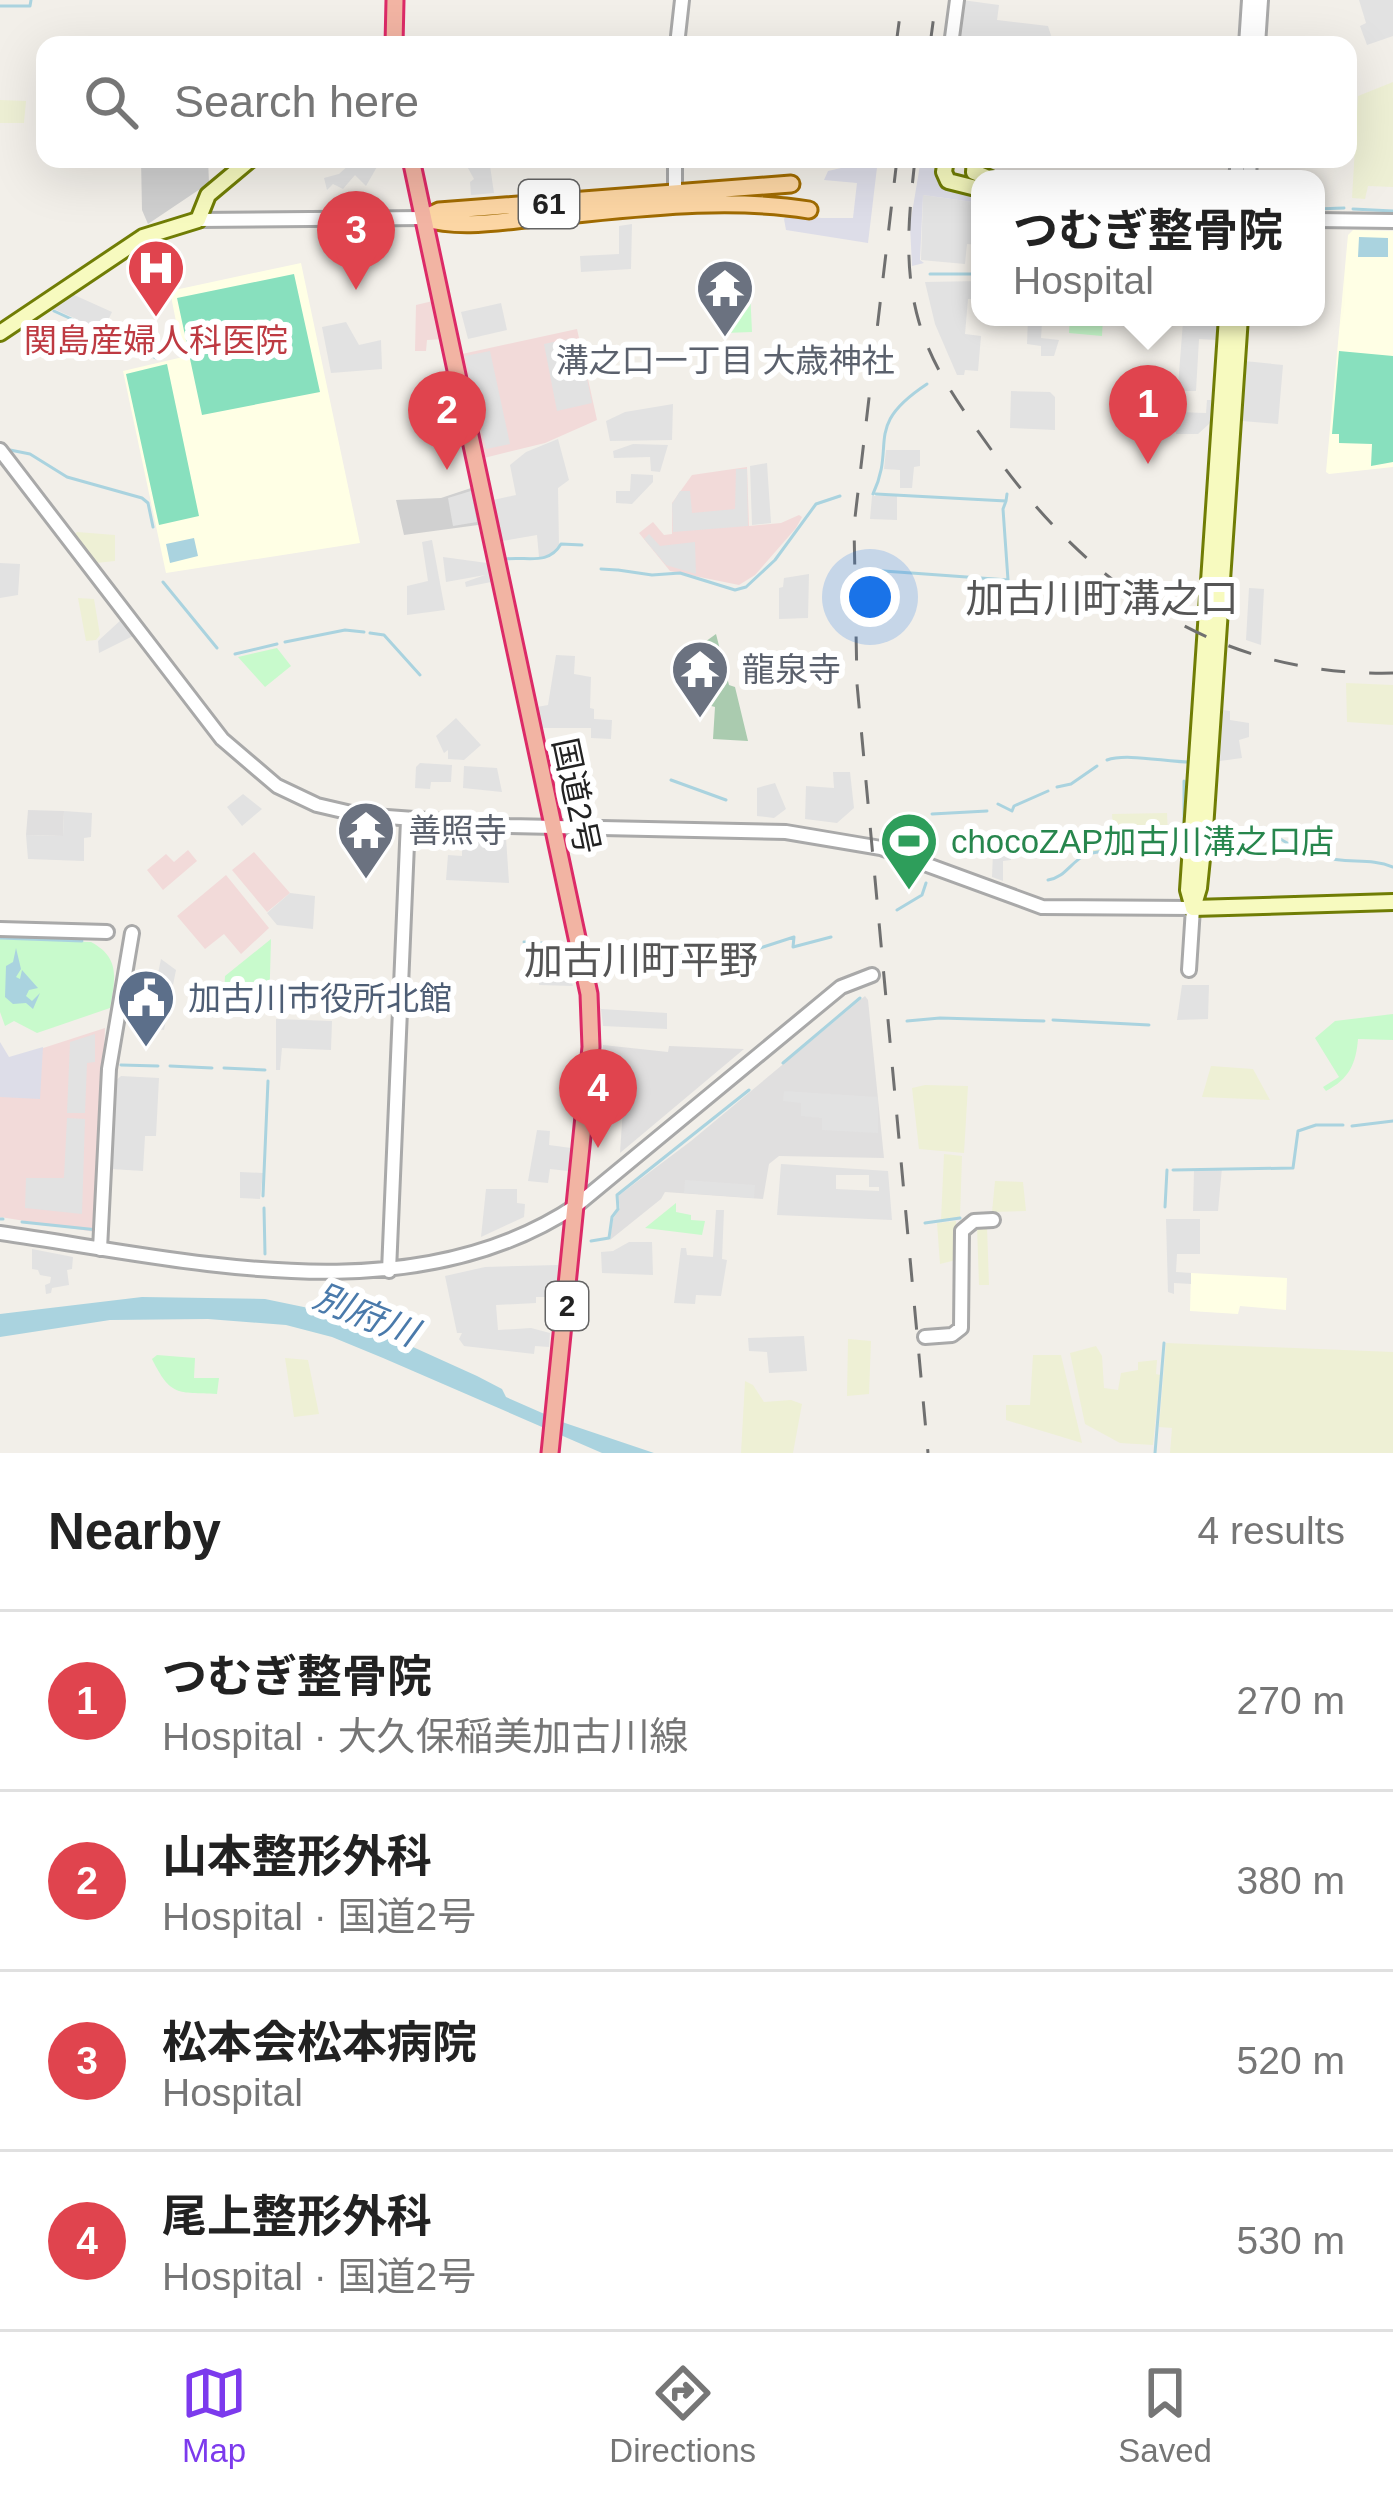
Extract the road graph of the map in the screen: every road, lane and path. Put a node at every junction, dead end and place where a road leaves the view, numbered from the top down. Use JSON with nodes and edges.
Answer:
{"nodes":[{"id":1,"x":394,"y":0,"type":"edge"},
{"id":2,"x":682,"y":0,"type":"edge"},
{"id":3,"x":957,"y":0,"type":"edge"},
{"id":4,"x":1250,"y":0,"type":"edge"},
{"id":5,"x":1261,"y":0,"type":"edge"},
{"id":6,"x":393,"y":36,"type":"edge"},
{"id":7,"x":678,"y":36,"type":"edge"},
{"id":8,"x":952,"y":36,"type":"edge"},
{"id":9,"x":1247,"y":36,"type":"edge"},
{"id":10,"x":1259,"y":36,"type":"edge"},
{"id":11,"x":240,"y":168,"type":"edge"},
{"id":12,"x":413,"y":168,"type":"edge"},
{"id":13,"x":676,"y":168,"type":"edge"},
{"id":14,"x":945,"y":168,"type":"edge"},
{"id":15,"x":791,"y":184,"type":"dead end"},
{"id":16,"x":971,"y":187,"type":"edge"},
{"id":17,"x":675,"y":201,"type":"junction"},
{"id":18,"x":808,"y":210,"type":"dead end"},
{"id":19,"x":424,"y":218,"type":"junction"},
{"id":20,"x":198,"y":220,"type":"junction"},
{"id":21,"x":1325,"y":220,"type":"edge"},
{"id":22,"x":1393,"y":221,"type":"edge"},
{"id":23,"x":1225,"y":326,"type":"edge"},
{"id":24,"x":1239,"y":326,"type":"edge"},
{"id":25,"x":0,"y":333,"type":"edge"},
{"id":26,"x":0,"y":450,"type":"edge"},
{"id":27,"x":408,"y":820,"type":"junction"},
{"id":28,"x":553,"y":828,"type":"junction"},
{"id":29,"x":1393,"y":902,"type":"edge"},
{"id":30,"x":1193,"y":908,"type":"junction"},
{"id":31,"x":0,"y":929,"type":"edge"},
{"id":32,"x":107,"y":932,"type":"dead end"},
{"id":33,"x":132,"y":933,"type":"dead end"},
{"id":34,"x":1189,"y":970,"type":"dead end"},
{"id":35,"x":872,"y":974,"type":"dead end"},
{"id":36,"x":577,"y":1205,"type":"junction"},
{"id":37,"x":993,"y":1220,"type":"dead end"},
{"id":38,"x":0,"y":1233,"type":"edge"},
{"id":39,"x":100,"y":1249,"type":"junction"},
{"id":40,"x":389,"y":1271,"type":"junction"},
{"id":41,"x":926,"y":1337,"type":"dead end"},
{"id":42,"x":551,"y":1445,"type":"edge"}],
"edges":[{"from":1,"to":6,"type":"highway"},
{"from":2,"to":7,"type":"street"},
{"from":3,"to":8,"type":"street"},
{"from":4,"to":9,"type":"street"},
{"from":5,"to":10,"type":"street"},
{"from":11,"to":20,"type":"main road"},
{"from":12,"to":19,"type":"highway","name":"国道2号","number":"2"},
{"from":13,"to":17,"type":"street"},
{"from":14,"to":16,"type":"main road"},
{"from":15,"to":17,"type":"main road","number":"61"},
{"from":17,"to":18,"type":"main road","number":"61"},
{"from":17,"to":19,"type":"main road","number":"61"},
{"from":19,"to":20,"type":"street"},
{"from":19,"to":28,"type":"highway","name":"国道2号","number":"2"},
{"from":20,"to":25,"type":"main road"},
{"from":21,"to":22,"type":"street"},
{"from":23,"to":30,"type":"main road"},
{"from":24,"to":30,"type":"main road"},
{"from":26,"to":27,"type":"street"},
{"from":27,"to":28,"type":"street"},
{"from":27,"to":40,"type":"street"},
{"from":28,"to":30,"type":"street"},
{"from":28,"to":36,"type":"highway","name":"国道2号","number":"2"},
{"from":29,"to":30,"type":"main road"},
{"from":30,"to":34,"type":"street"},
{"from":31,"to":32,"type":"street"},
{"from":33,"to":39,"type":"street"},
{"from":35,"to":36,"type":"street"},
{"from":36,"to":40,"type":"street"},
{"from":36,"to":42,"type":"highway","name":"国道2号","number":"2"},
{"from":37,"to":41,"type":"street"},
{"from":38,"to":39,"type":"street"},
{"from":39,"to":40,"type":"street"}]}
